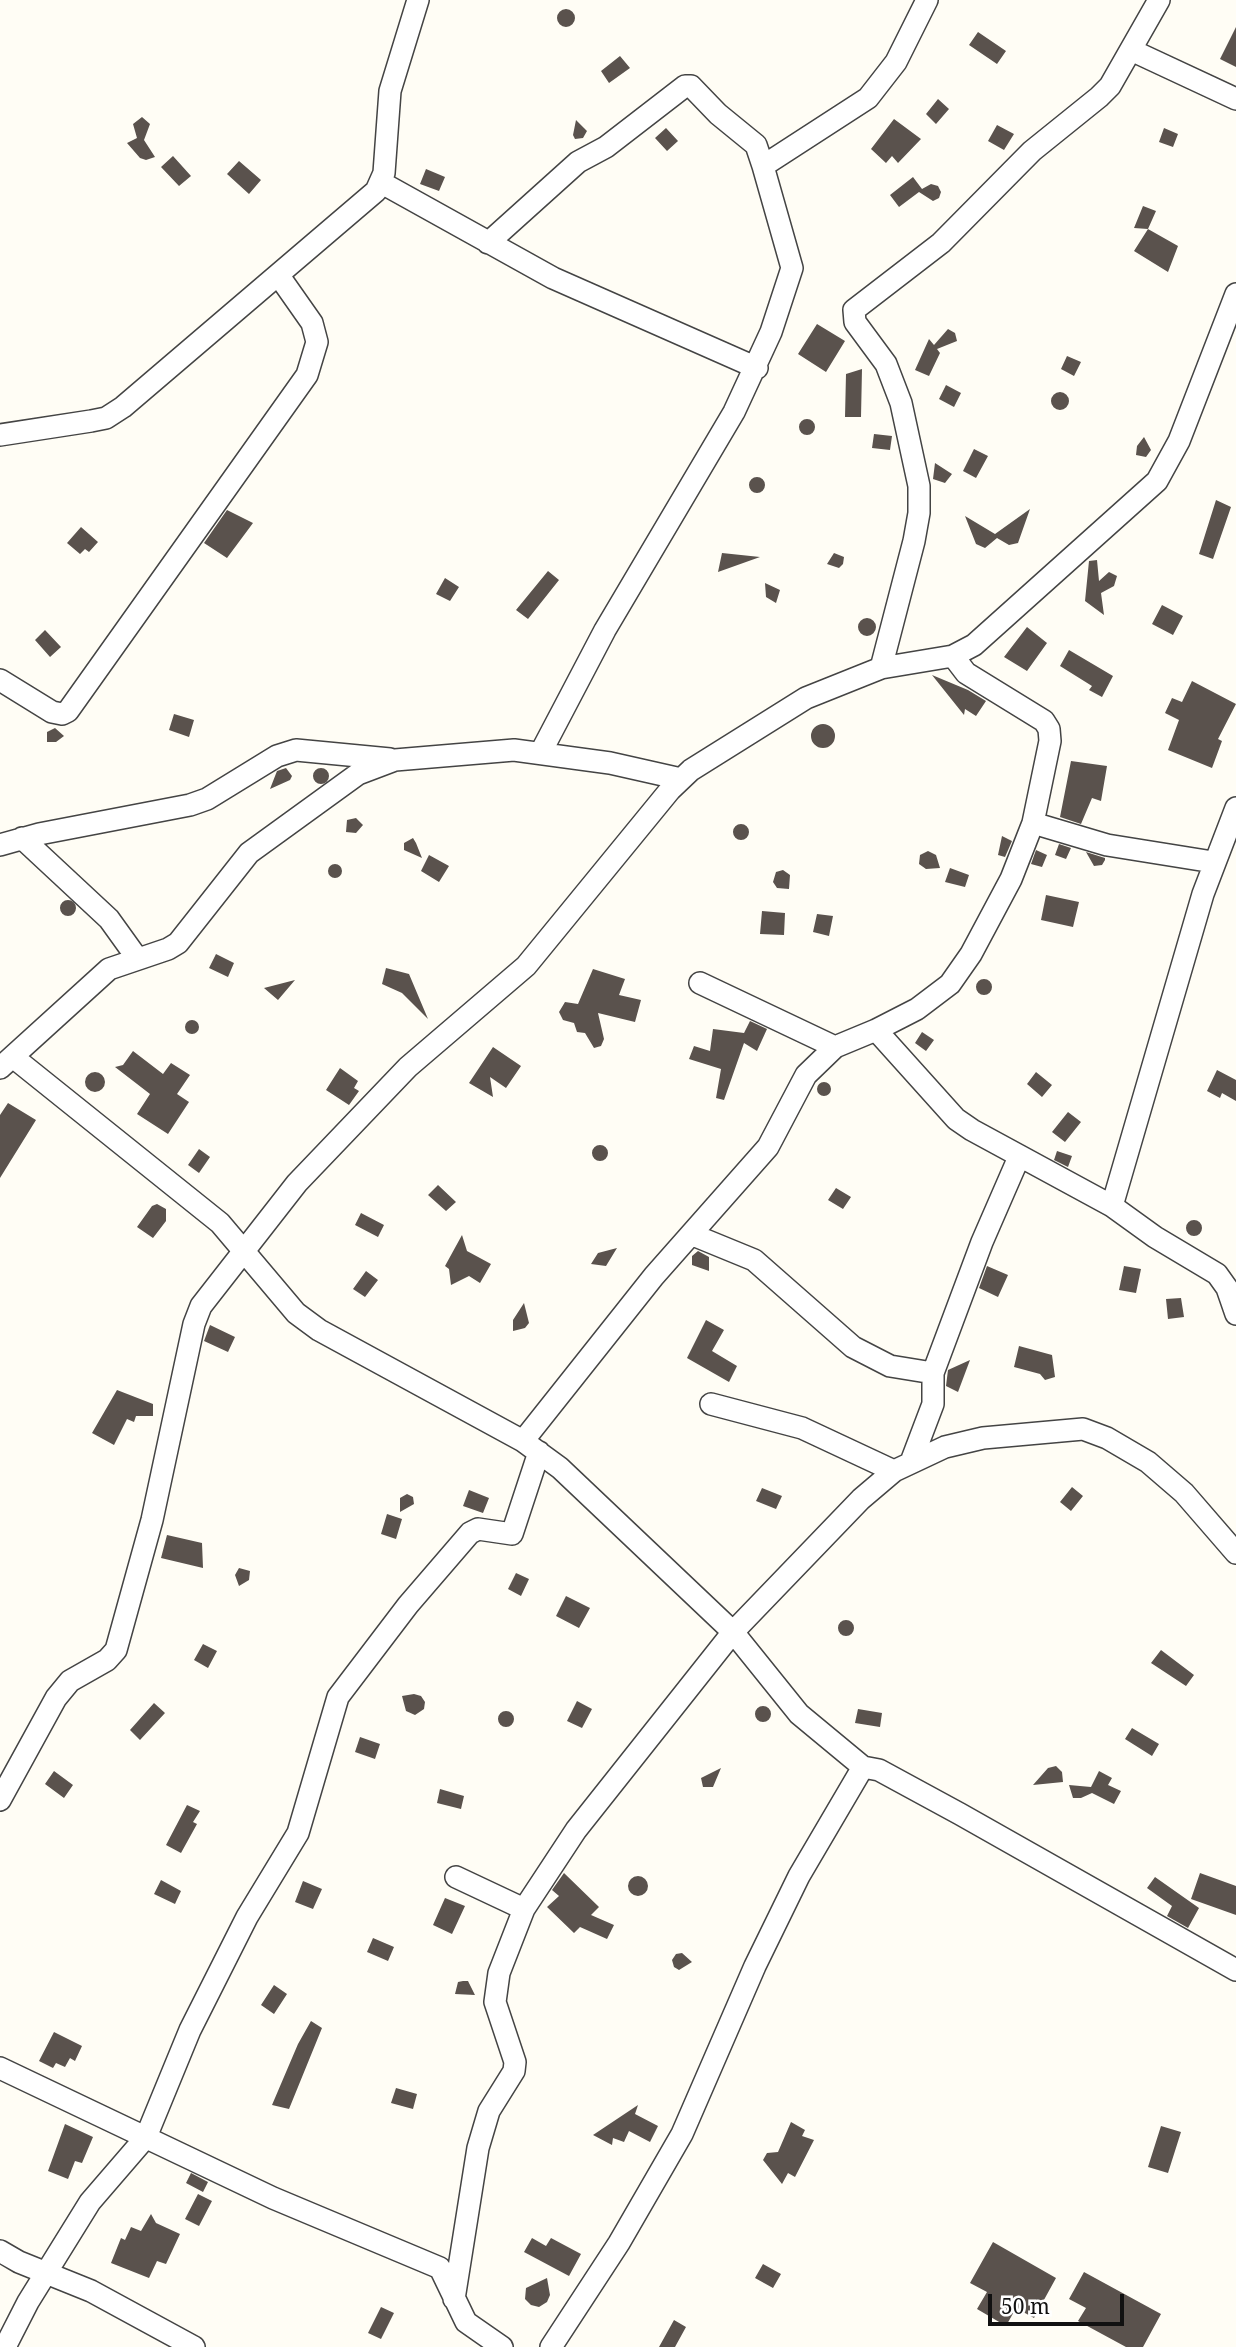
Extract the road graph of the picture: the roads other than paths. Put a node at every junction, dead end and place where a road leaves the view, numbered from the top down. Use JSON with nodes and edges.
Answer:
{"nodes":[{"id":1,"x":418,"y":0,"type":"edge"},
{"id":2,"x":927,"y":0,"type":"edge"},
{"id":3,"x":1159,"y":0,"type":"edge"},
{"id":4,"x":1131,"y":50,"type":"junction"},
{"id":5,"x":1236,"y":99,"type":"edge"},
{"id":6,"x":763,"y":166,"type":"junction"},
{"id":7,"x":382,"y":183,"type":"junction"},
{"id":8,"x":488,"y":243,"type":"junction"},
{"id":9,"x":279,"y":276,"type":"junction"},
{"id":10,"x":1236,"y":293,"type":"edge"},
{"id":11,"x":757,"y":368,"type":"junction"},
{"id":12,"x":0,"y":435,"type":"edge"},
{"id":13,"x":953,"y":656,"type":"junction"},
{"id":14,"x":881,"y":668,"type":"junction"},
{"id":15,"x":0,"y":680,"type":"edge"},
{"id":16,"x":541,"y":752,"type":"junction"},
{"id":17,"x":395,"y":760,"type":"junction"},
{"id":18,"x":681,"y":779,"type":"junction"},
{"id":19,"x":1236,"y":808,"type":"edge"},
{"id":20,"x":1033,"y":823,"type":"junction"},
{"id":21,"x":22,"y":838,"type":"junction"},
{"id":22,"x":0,"y":845,"type":"edge"},
{"id":23,"x":1213,"y":862,"type":"junction"},
{"id":24,"x":137,"y":958,"type":"junction"},
{"id":25,"x":700,"y":983,"type":"dead end"},
{"id":26,"x":876,"y":1030,"type":"junction"},
{"id":27,"x":835,"y":1047,"type":"junction"},
{"id":28,"x":6,"y":1063,"type":"edge"},
{"id":29,"x":1019,"y":1157,"type":"junction"},
{"id":30,"x":1112,"y":1206,"type":"junction"},
{"id":31,"x":692,"y":1235,"type":"junction"},
{"id":32,"x":246,"y":1251,"type":"junction"},
{"id":33,"x":1236,"y":1314,"type":"edge"},
{"id":34,"x":933,"y":1373,"type":"junction"},
{"id":35,"x":711,"y":1404,"type":"dead end"},
{"id":36,"x":531,"y":1447,"type":"junction"},
{"id":37,"x":902,"y":1467,"type":"junction"},
{"id":38,"x":1236,"y":1553,"type":"edge"},
{"id":39,"x":733,"y":1632,"type":"junction"},
{"id":40,"x":863,"y":1767,"type":"junction"},
{"id":41,"x":0,"y":1800,"type":"edge"},
{"id":42,"x":456,"y":1877,"type":"dead end"},
{"id":43,"x":524,"y":1909,"type":"junction"},
{"id":44,"x":1236,"y":1970,"type":"edge"},
{"id":45,"x":0,"y":2068,"type":"edge"},
{"id":46,"x":146,"y":2137,"type":"junction"},
{"id":47,"x":0,"y":2251,"type":"edge"},
{"id":48,"x":45,"y":2274,"type":"junction"},
{"id":49,"x":454,"y":2299,"type":"junction"},
{"id":50,"x":5,"y":2347,"type":"edge"},
{"id":51,"x":194,"y":2347,"type":"edge"},
{"id":52,"x":502,"y":2347,"type":"edge"},
{"id":53,"x":551,"y":2347,"type":"edge"}],
"edges":[{"from":1,"to":7,"type":"street"},
{"from":2,"to":6,"type":"street"},
{"from":3,"to":4,"type":"street"},
{"from":4,"to":5,"type":"street"},
{"from":4,"to":14,"type":"street"},
{"from":6,"to":8,"type":"street"},
{"from":6,"to":11,"type":"street"},
{"from":7,"to":8,"type":"street"},
{"from":7,"to":9,"type":"street"},
{"from":8,"to":11,"type":"street"},
{"from":9,"to":12,"type":"street"},
{"from":9,"to":15,"type":"street"},
{"from":10,"to":13,"type":"street"},
{"from":11,"to":16,"type":"street"},
{"from":13,"to":14,"type":"street"},
{"from":13,"to":20,"type":"street"},
{"from":14,"to":18,"type":"street"},
{"from":16,"to":17,"type":"street"},
{"from":16,"to":18,"type":"street"},
{"from":17,"to":21,"type":"street"},
{"from":17,"to":24,"type":"street"},
{"from":18,"to":32,"type":"street"},
{"from":19,"to":23,"type":"street"},
{"from":20,"to":23,"type":"street"},
{"from":20,"to":26,"type":"street"},
{"from":21,"to":22,"type":"street"},
{"from":21,"to":24,"type":"street"},
{"from":23,"to":30,"type":"street"},
{"from":24,"to":28,"type":"street"},
{"from":25,"to":27,"type":"street"},
{"from":26,"to":27,"type":"street"},
{"from":26,"to":29,"type":"street"},
{"from":27,"to":31,"type":"street"},
{"from":28,"to":32,"type":"street"},
{"from":29,"to":30,"type":"street"},
{"from":29,"to":34,"type":"street"},
{"from":30,"to":33,"type":"street"},
{"from":31,"to":34,"type":"street"},
{"from":31,"to":36,"type":"street"},
{"from":32,"to":36,"type":"street"},
{"from":32,"to":41,"type":"street"},
{"from":34,"to":37,"type":"street"},
{"from":35,"to":37,"type":"street"},
{"from":36,"to":39,"type":"street"},
{"from":36,"to":46,"type":"street"},
{"from":37,"to":38,"type":"street"},
{"from":37,"to":39,"type":"street"},
{"from":39,"to":40,"type":"street"},
{"from":39,"to":43,"type":"street"},
{"from":40,"to":44,"type":"street"},
{"from":40,"to":53,"type":"street"},
{"from":42,"to":43,"type":"street"},
{"from":43,"to":49,"type":"street"},
{"from":45,"to":46,"type":"street"},
{"from":46,"to":48,"type":"street"},
{"from":46,"to":49,"type":"street"},
{"from":47,"to":48,"type":"street"},
{"from":48,"to":50,"type":"street"},
{"from":48,"to":51,"type":"street"},
{"from":49,"to":52,"type":"street"}]}
